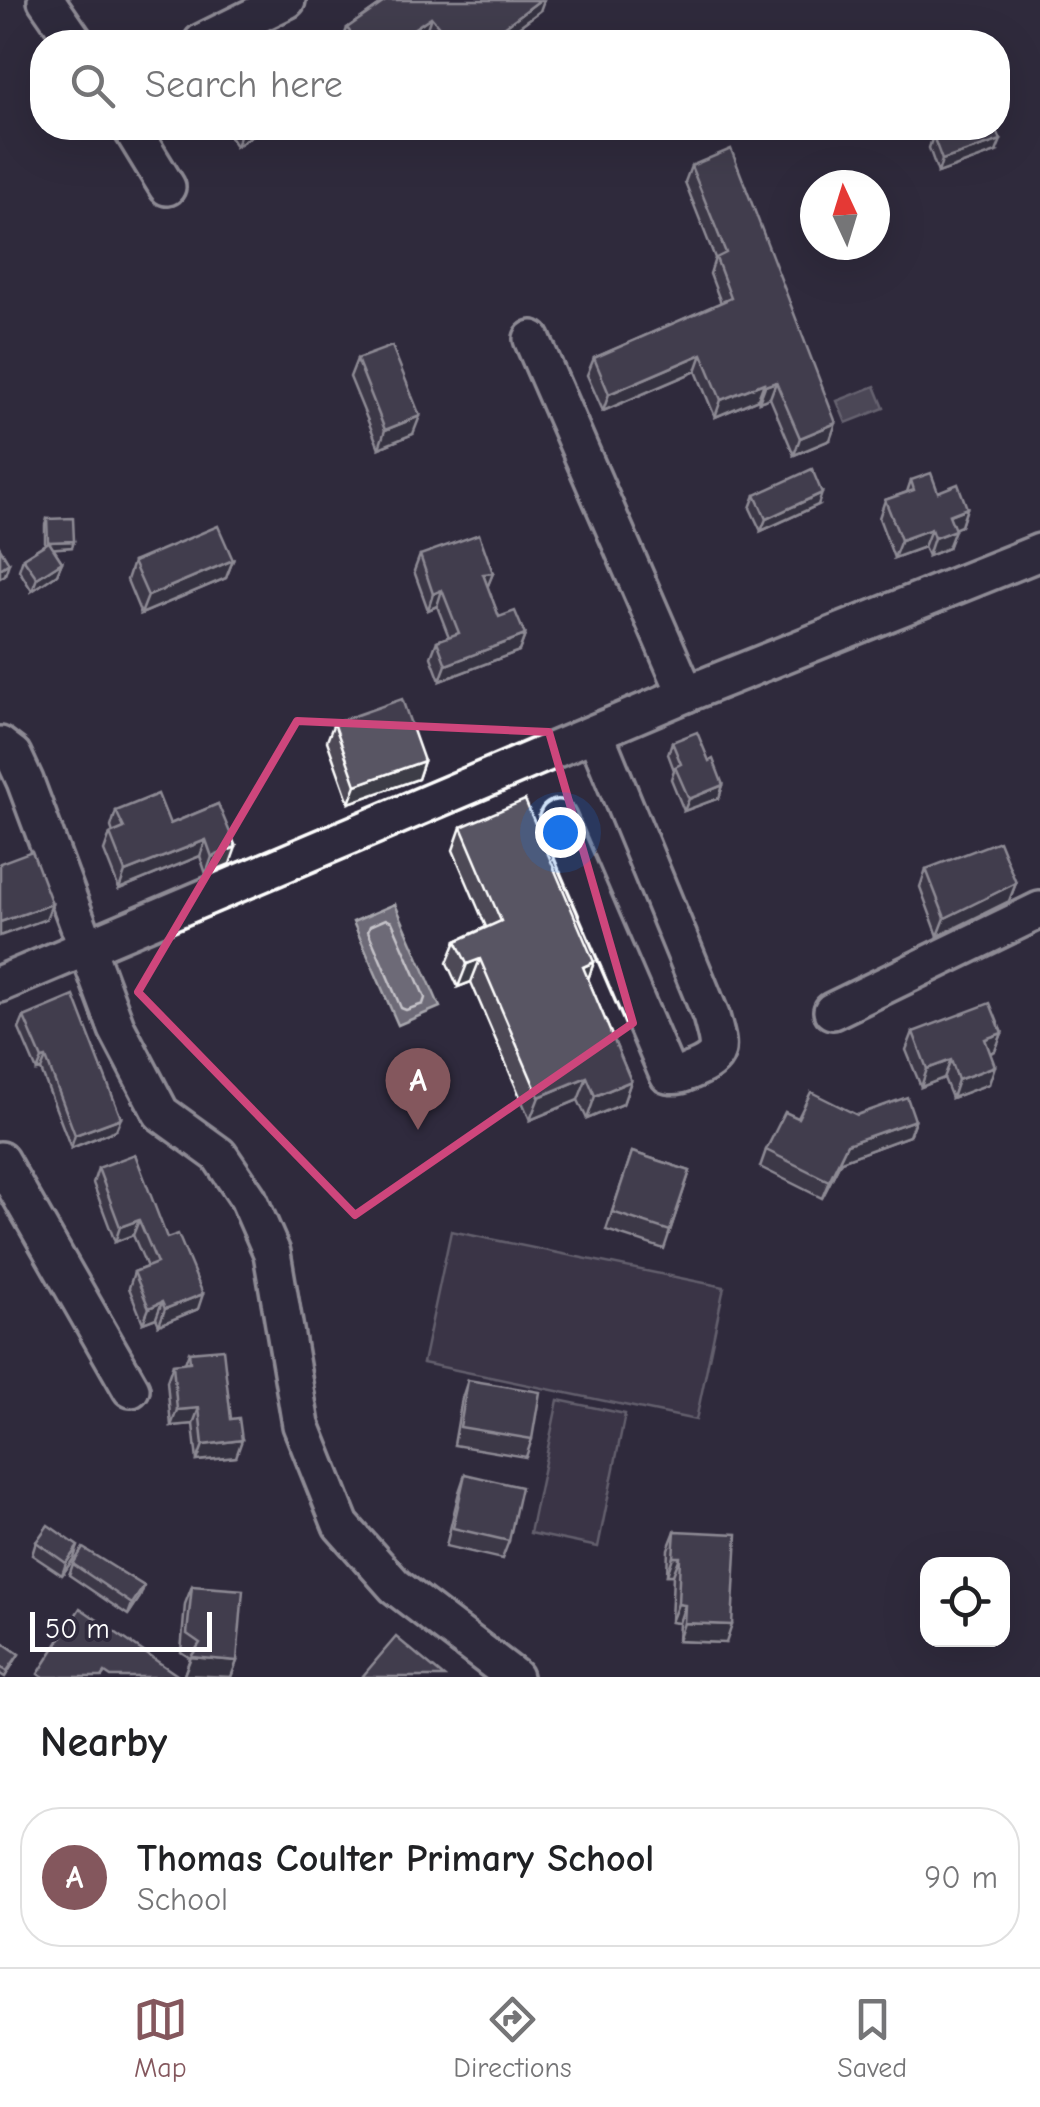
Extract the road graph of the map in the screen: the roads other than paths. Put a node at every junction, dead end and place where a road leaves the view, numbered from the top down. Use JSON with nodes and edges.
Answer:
{"nodes":[{"id":1,"x":46,"y":0,"type":"edge"},
{"id":2,"x":287,"y":0,"type":"edge"},
{"id":3,"x":67,"y":30,"type":"edge"},
{"id":4,"x":226,"y":30,"type":"edge"},
{"id":5,"x":138,"y":140,"type":"edge"},
{"id":6,"x":167,"y":186,"type":"dead end"},
{"id":7,"x":532,"y":339,"type":"dead end"},
{"id":8,"x":1040,"y":552,"type":"edge"},
{"id":9,"x":686,"y":694,"type":"junction"},
{"id":10,"x":595,"y":732,"type":"junction"},
{"id":11,"x":0,"y":745,"type":"edge"},
{"id":12,"x":558,"y":819,"type":"dead end"},
{"id":13,"x":1040,"y":910,"type":"edge"},
{"id":14,"x":87,"y":948,"type":"junction"},
{"id":15,"x":0,"y":984,"type":"edge"},
{"id":16,"x":832,"y":1011,"type":"dead end"},
{"id":17,"x":0,"y":1160,"type":"edge"},
{"id":18,"x":131,"y":1389,"type":"dead end"},
{"id":19,"x":514,"y":1677,"type":"edge"}],
"edges":[{"from":1,"to":3,"type":"street"},
{"from":2,"to":4,"type":"street"},
{"from":5,"to":6,"type":"street"},
{"from":7,"to":9,"type":"street"},
{"from":8,"to":9,"type":"street"},
{"from":9,"to":10,"type":"street"},
{"from":10,"to":12,"type":"street"},
{"from":10,"to":14,"type":"street"},
{"from":11,"to":14,"type":"street"},
{"from":13,"to":16,"type":"street"},
{"from":14,"to":15,"type":"street"},
{"from":14,"to":19,"type":"street"},
{"from":17,"to":18,"type":"street"}]}
